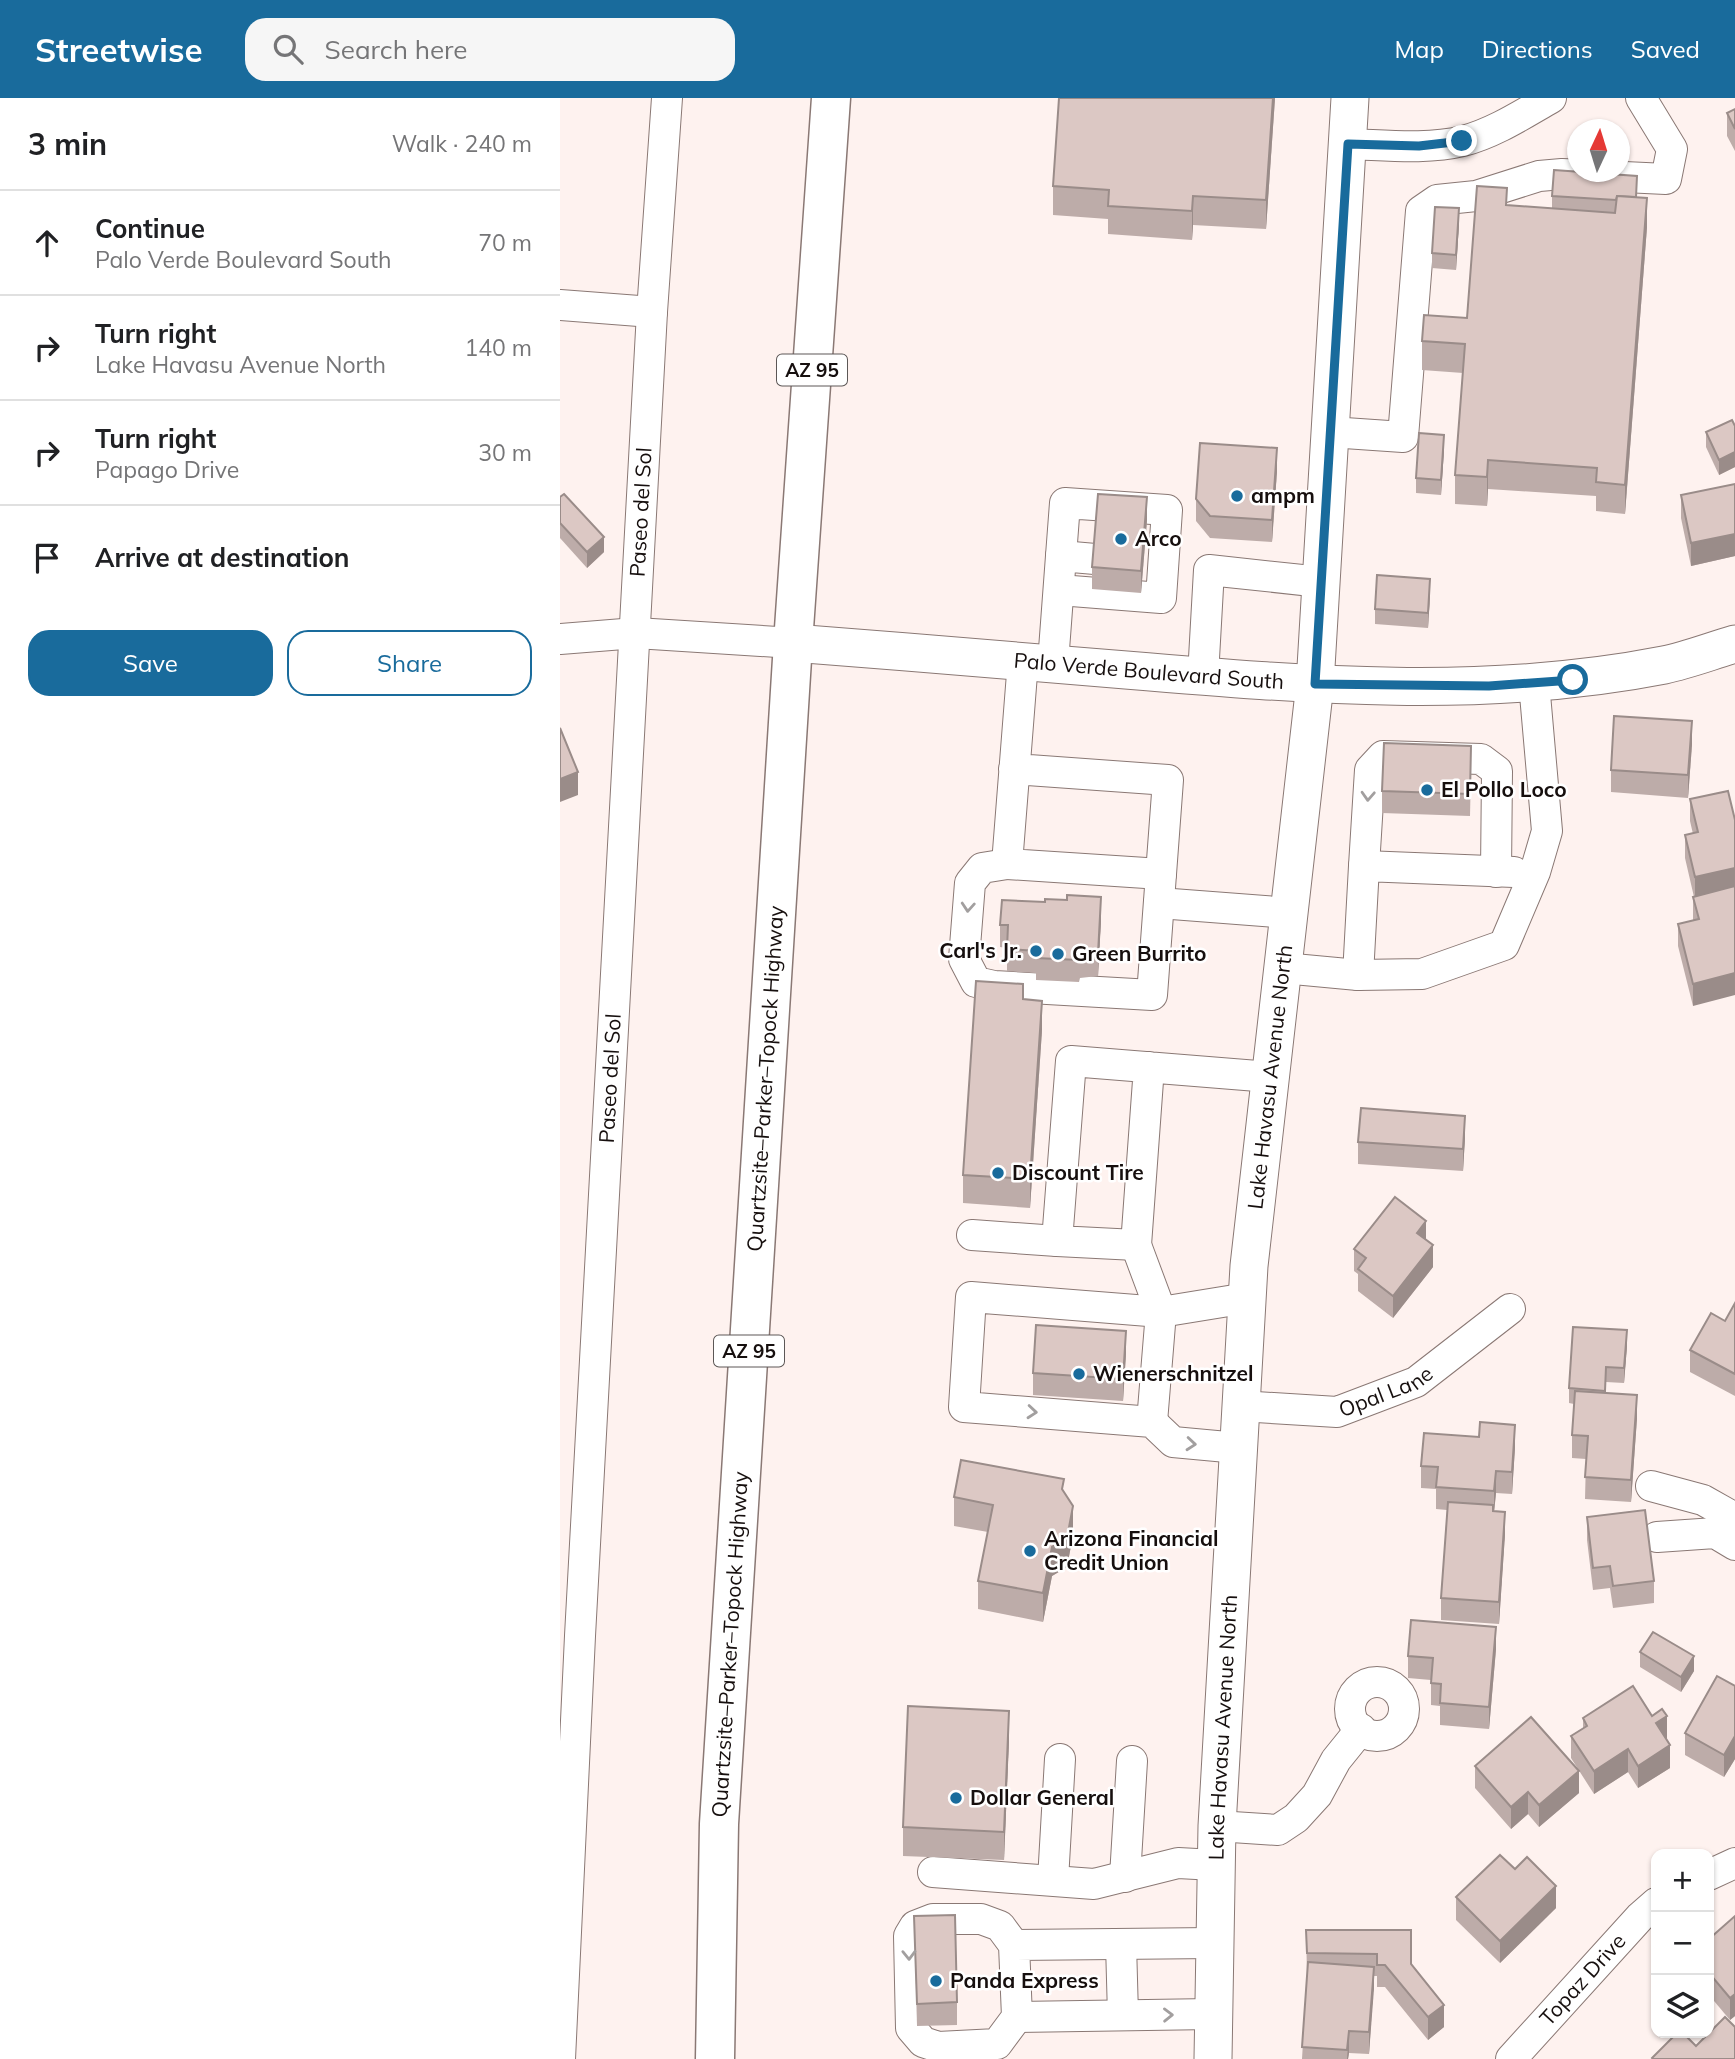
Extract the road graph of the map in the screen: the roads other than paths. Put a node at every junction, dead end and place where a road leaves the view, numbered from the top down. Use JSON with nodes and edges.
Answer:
{"nodes":[{"id":1,"x":667,"y":98,"type":"edge"},
{"id":2,"x":831,"y":98,"type":"edge"},
{"id":3,"x":1350,"y":98,"type":"edge"},
{"id":4,"x":1552,"y":98,"type":"edge"},
{"id":5,"x":1641,"y":98,"type":"edge"},
{"id":6,"x":1348,"y":144,"type":"junction"},
{"id":7,"x":560,"y":305,"type":"edge"},
{"id":8,"x":652,"y":312,"type":"junction"},
{"id":9,"x":1330,"y":432,"type":"junction"},
{"id":10,"x":1061,"y":556,"type":"junction"},
{"id":11,"x":1095,"y":559,"type":"edge"},
{"id":12,"x":1154,"y":564,"type":"junction"},
{"id":13,"x":1209,"y":570,"type":"junction"},
{"id":14,"x":1321,"y":582,"type":"junction"},
{"id":15,"x":1059,"y":590,"type":"junction"},
{"id":16,"x":636,"y":633,"type":"junction"},
{"id":17,"x":560,"y":639,"type":"edge"},
{"id":18,"x":793,"y":643,"type":"junction"},
{"id":19,"x":1735,"y":645,"type":"edge"},
{"id":20,"x":1038,"y":662,"type":"junction"},
{"id":21,"x":1203,"y":676,"type":"junction"},
{"id":22,"x":1534,"y":683,"type":"junction"},
{"id":23,"x":1315,"y":684,"type":"junction"},
{"id":24,"x":1014,"y":769,"type":"junction"},
{"id":25,"x":1007,"y":864,"type":"junction"},
{"id":26,"x":1364,"y":866,"type":"junction"},
{"id":27,"x":1496,"y":872,"type":"junction"},
{"id":28,"x":1535,"y":872,"type":"junction"},
{"id":29,"x":1160,"y":889,"type":"junction"},
{"id":30,"x":1290,"y":913,"type":"junction"},
{"id":31,"x":1283,"y":968,"type":"junction"},
{"id":32,"x":1359,"y":975,"type":"junction"},
{"id":33,"x":1149,"y":1067,"type":"junction"},
{"id":34,"x":1270,"y":1077,"type":"junction"},
{"id":35,"x":972,"y":1235,"type":"dead end"},
{"id":36,"x":1057,"y":1241,"type":"junction"},
{"id":37,"x":1136,"y":1245,"type":"junction"},
{"id":38,"x":1247,"y":1298,"type":"junction"},
{"id":39,"x":1510,"y":1309,"type":"dead end"},
{"id":40,"x":1161,"y":1312,"type":"junction"},
{"id":41,"x":1240,"y":1406,"type":"junction"},
{"id":42,"x":1152,"y":1422,"type":"junction"},
{"id":43,"x":1238,"y":1448,"type":"junction"},
{"id":44,"x":1651,"y":1486,"type":"dead end"},
{"id":45,"x":1735,"y":1518,"type":"edge"},
{"id":46,"x":1657,"y":1537,"type":"dead end"},
{"id":47,"x":1735,"y":1545,"type":"edge"},
{"id":48,"x":1361,"y":1729,"type":"dead end"},
{"id":49,"x":1059,"y":1759,"type":"dead end"},
{"id":50,"x":1132,"y":1761,"type":"dead end"},
{"id":51,"x":1217,"y":1826,"type":"junction"},
{"id":52,"x":1735,"y":1863,"type":"edge"},
{"id":53,"x":1215,"y":1865,"type":"junction"},
{"id":54,"x":933,"y":1872,"type":"dead end"},
{"id":55,"x":1714,"y":1873,"type":"edge"},
{"id":56,"x":1125,"y":1877,"type":"junction"},
{"id":57,"x":1052,"y":1880,"type":"junction"},
{"id":58,"x":1651,"y":1907,"type":"edge"},
{"id":59,"x":1213,"y":1943,"type":"junction"},
{"id":60,"x":1121,"y":1944,"type":"junction"},
{"id":61,"x":1014,"y":1945,"type":"junction"},
{"id":62,"x":1212,"y":2014,"type":"junction"},
{"id":63,"x":1124,"y":2015,"type":"junction"},
{"id":64,"x":1017,"y":2017,"type":"junction"},
{"id":65,"x":560,"y":2059,"type":"edge"},
{"id":66,"x":715,"y":2059,"type":"edge"},
{"id":67,"x":1213,"y":2059,"type":"edge"},
{"id":68,"x":1511,"y":2059,"type":"edge"}],
"edges":[{"from":1,"to":8,"type":"street","name":"Paseo del Sol"},
{"from":2,"to":18,"type":"highway","name":"Quartzsite–Parker–Topock Highway","number":"AZ 95"},
{"from":3,"to":6,"type":"main road","name":"Lake Havasu Avenue North"},
{"from":4,"to":6,"type":"street"},
{"from":5,"to":9,"type":"street"},
{"from":6,"to":9,"type":"main road","name":"Lake Havasu Avenue North"},
{"from":7,"to":8,"type":"street"},
{"from":8,"to":16,"type":"street","name":"Paseo del Sol"},
{"from":9,"to":14,"type":"main road","name":"Lake Havasu Avenue North"},
{"from":10,"to":11,"type":"street"},
{"from":10,"to":12,"type":"street"},
{"from":10,"to":15,"type":"street"},
{"from":12,"to":13,"type":"street"},
{"from":12,"to":15,"type":"street"},
{"from":13,"to":14,"type":"street"},
{"from":13,"to":21,"type":"street"},
{"from":14,"to":23,"type":"main road","name":"Lake Havasu Avenue North"},
{"from":15,"to":20,"type":"street"},
{"from":16,"to":17,"type":"street","name":"Palo Verde Boulevard South"},
{"from":16,"to":18,"type":"street","name":"Palo Verde Boulevard South"},
{"from":16,"to":65,"type":"street","name":"Paseo del Sol"},
{"from":18,"to":20,"type":"main road","name":"Palo Verde Boulevard South"},
{"from":18,"to":66,"type":"highway","name":"Quartzsite–Parker–Topock Highway","number":"AZ 95"},
{"from":19,"to":22,"type":"main road","name":"Palo Verde Boulevard South"},
{"from":20,"to":21,"type":"main road","name":"Palo Verde Boulevard South"},
{"from":20,"to":24,"type":"street"},
{"from":21,"to":23,"type":"main road","name":"Palo Verde Boulevard South"},
{"from":22,"to":23,"type":"main road","name":"Palo Verde Boulevard South"},
{"from":22,"to":28,"type":"street"},
{"from":23,"to":30,"type":"main road","name":"Lake Havasu Avenue North"},
{"from":24,"to":25,"type":"street"},
{"from":24,"to":29,"type":"street"},
{"from":25,"to":29,"type":"street"},
{"from":25,"to":29,"type":"street","one_way":true},
{"from":26,"to":27,"type":"street"},
{"from":27,"to":26,"type":"street","one_way":true},
{"from":26,"to":32,"type":"street"},
{"from":27,"to":28,"type":"street"},
{"from":28,"to":32,"type":"street"},
{"from":29,"to":30,"type":"street"},
{"from":30,"to":31,"type":"main road","name":"Lake Havasu Avenue North"},
{"from":31,"to":32,"type":"street"},
{"from":31,"to":34,"type":"main road","name":"Lake Havasu Avenue North"},
{"from":33,"to":34,"type":"street"},
{"from":33,"to":36,"type":"street"},
{"from":33,"to":37,"type":"street"},
{"from":34,"to":38,"type":"main road","name":"Lake Havasu Avenue North"},
{"from":35,"to":36,"type":"street"},
{"from":36,"to":37,"type":"street"},
{"from":37,"to":40,"type":"street"},
{"from":38,"to":40,"type":"street"},
{"from":38,"to":41,"type":"main road","name":"Lake Havasu Avenue North"},
{"from":39,"to":41,"type":"street","name":"Opal Lane"},
{"from":40,"to":42,"type":"street"},
{"from":40,"to":42,"type":"street","one_way":true},
{"from":41,"to":43,"type":"main road","name":"Lake Havasu Avenue North"},
{"from":42,"to":43,"type":"street","one_way":true},
{"from":43,"to":51,"type":"main road","name":"Lake Havasu Avenue North"},
{"from":44,"to":45,"type":"street"},
{"from":46,"to":47,"type":"street"},
{"from":48,"to":51,"type":"street"},
{"from":49,"to":57,"type":"street"},
{"from":50,"to":56,"type":"street"},
{"from":51,"to":53,"type":"main road","name":"Lake Havasu Avenue North"},
{"from":52,"to":55,"type":"street"},
{"from":53,"to":56,"type":"street"},
{"from":53,"to":59,"type":"main road","name":"Lake Havasu Avenue North"},
{"from":54,"to":57,"type":"street"},
{"from":56,"to":57,"type":"street"},
{"from":58,"to":68,"type":"street","name":"Topaz Drive"},
{"from":59,"to":60,"type":"street"},
{"from":59,"to":62,"type":"main road","name":"Lake Havasu Avenue North"},
{"from":60,"to":61,"type":"street"},
{"from":60,"to":63,"type":"street"},
{"from":61,"to":64,"type":"street"},
{"from":61,"to":64,"type":"street","one_way":true},
{"from":63,"to":62,"type":"street","one_way":true},
{"from":62,"to":67,"type":"main road","name":"Lake Havasu Avenue North"},
{"from":63,"to":64,"type":"street"}]}
